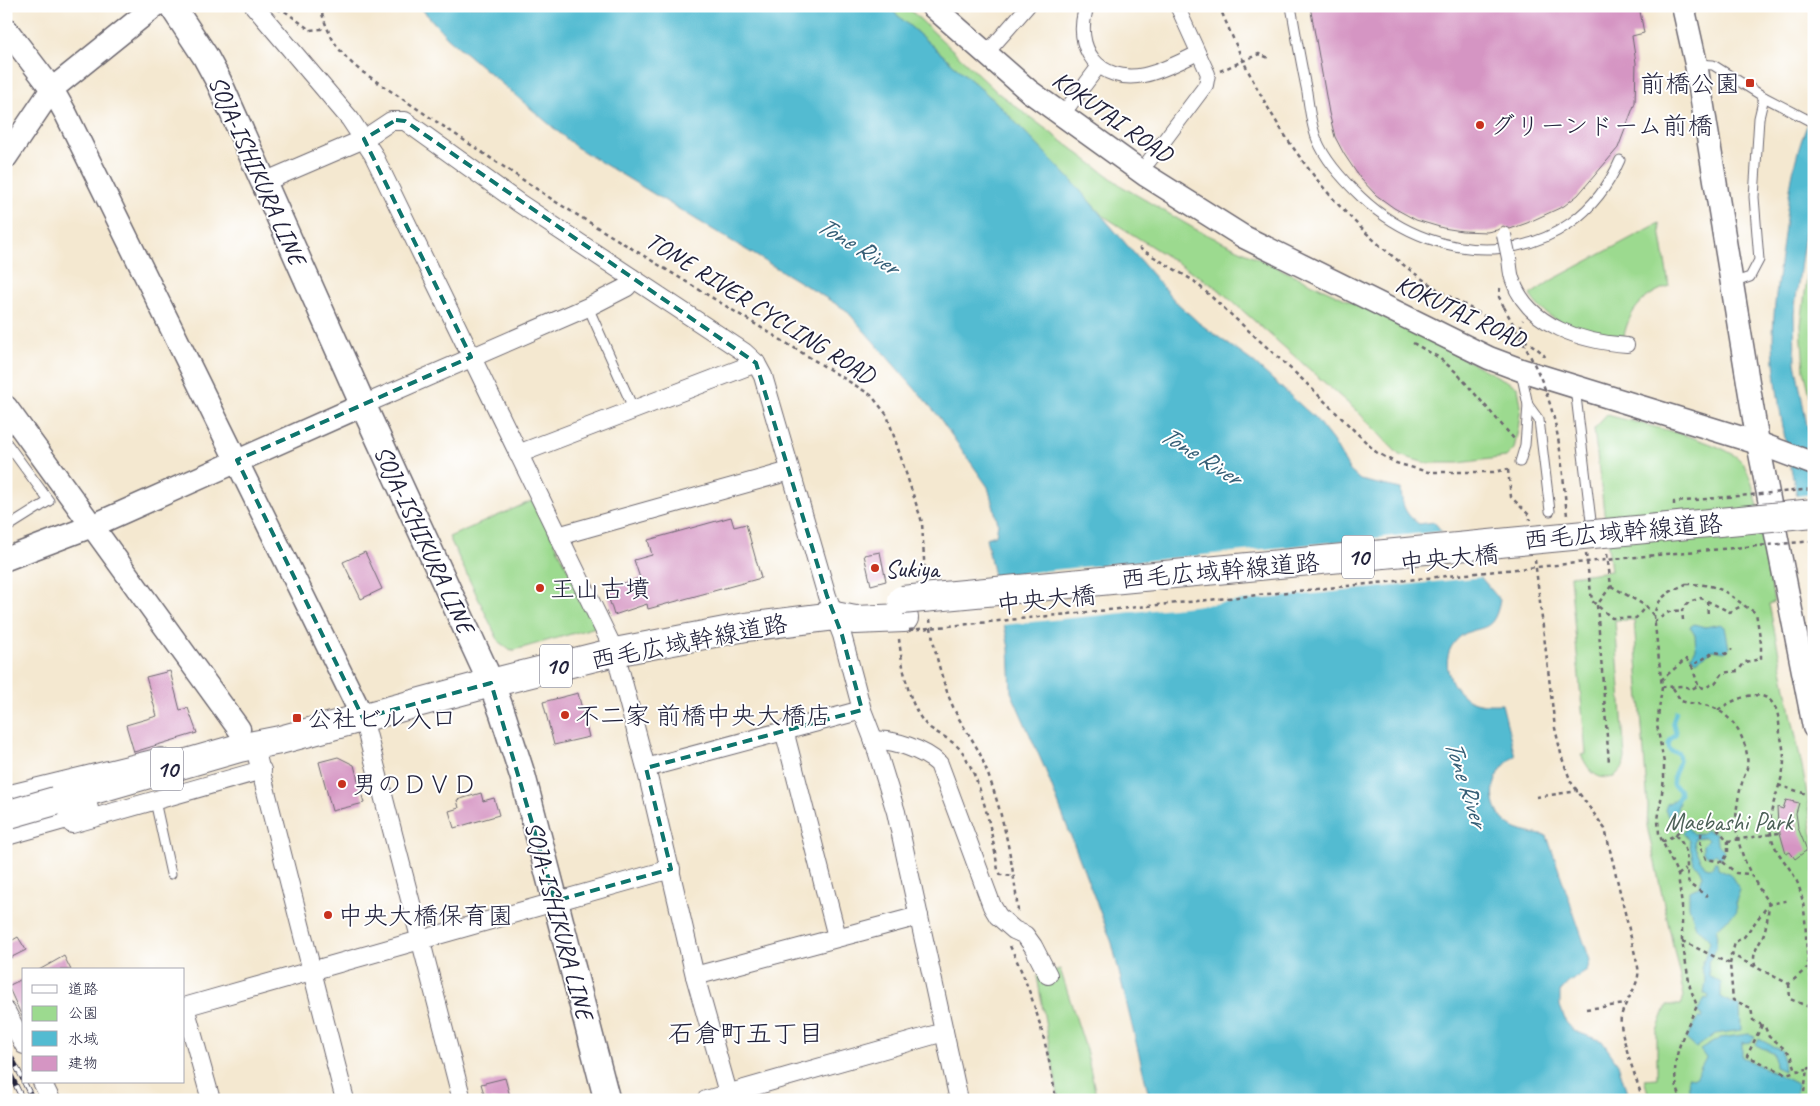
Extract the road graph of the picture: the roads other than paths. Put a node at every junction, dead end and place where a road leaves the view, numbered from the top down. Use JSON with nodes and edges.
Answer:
{"nodes":[{"id":1,"x":156,"y":6,"type":"edge"},
{"id":2,"x":172,"y":6,"type":"edge"},
{"id":3,"x":932,"y":6,"type":"edge"},
{"id":4,"x":1028,"y":6,"type":"edge"},
{"id":5,"x":1087,"y":6,"type":"edge"},
{"id":6,"x":1177,"y":6,"type":"edge"},
{"id":7,"x":1291,"y":6,"type":"edge"},
{"id":8,"x":1683,"y":6,"type":"edge"},
{"id":9,"x":258,"y":11,"type":"edge"},
{"id":10,"x":6,"y":30,"type":"edge"},
{"id":11,"x":993,"y":46,"type":"dead end"},
{"id":12,"x":1198,"y":53,"type":"junction"},
{"id":13,"x":1696,"y":64,"type":"junction"},
{"id":14,"x":1099,"y":66,"type":"junction"},
{"id":15,"x":52,"y":89,"type":"junction"},
{"id":16,"x":1764,"y":97,"type":"junction"},
{"id":17,"x":1069,"y":106,"type":"dead end"},
{"id":18,"x":1814,"y":123,"type":"edge"},
{"id":19,"x":364,"y":139,"type":"junction"},
{"id":20,"x":6,"y":157,"type":"edge"},
{"id":21,"x":1620,"y":160,"type":"dead end"},
{"id":22,"x":1149,"y":161,"type":"dead end"},
{"id":23,"x":264,"y":182,"type":"junction"},
{"id":24,"x":1504,"y":235,"type":"dead end"},
{"id":25,"x":632,"y":278,"type":"junction"},
{"id":26,"x":1732,"y":283,"type":"junction"},
{"id":27,"x":588,"y":307,"type":"junction"},
{"id":28,"x":1627,"y":345,"type":"dead end"},
{"id":29,"x":471,"y":357,"type":"junction"},
{"id":30,"x":756,"y":363,"type":"junction"},
{"id":31,"x":1521,"y":370,"type":"junction"},
{"id":32,"x":1575,"y":385,"type":"junction"},
{"id":33,"x":363,"y":404,"type":"junction"},
{"id":34,"x":1528,"y":404,"type":"junction"},
{"id":35,"x":6,"y":407,"type":"edge"},
{"id":36,"x":634,"y":410,"type":"junction"},
{"id":37,"x":6,"y":442,"type":"edge"},
{"id":38,"x":1758,"y":443,"type":"junction"},
{"id":39,"x":25,"y":450,"type":"junction"},
{"id":40,"x":518,"y":454,"type":"junction"},
{"id":41,"x":237,"y":460,"type":"junction"},
{"id":42,"x":1520,"y":462,"type":"road end"},
{"id":43,"x":1814,"y":464,"type":"edge"},
{"id":44,"x":790,"y":471,"type":"junction"},
{"id":45,"x":1550,"y":511,"type":"dead end"},
{"id":46,"x":1814,"y":513,"type":"edge"},
{"id":47,"x":1740,"y":514,"type":"dead end"},
{"id":48,"x":92,"y":526,"type":"junction"},
{"id":49,"x":6,"y":528,"type":"edge"},
{"id":50,"x":1814,"y":530,"type":"edge"},
{"id":51,"x":558,"y":536,"type":"junction"},
{"id":52,"x":6,"y":559,"type":"edge"},
{"id":53,"x":911,"y":615,"type":"junction"},
{"id":54,"x":836,"y":616,"type":"junction"},
{"id":55,"x":615,"y":652,"type":"junction"},
{"id":56,"x":491,"y":683,"type":"junction"},
{"id":57,"x":862,"y":710,"type":"junction"},
{"id":58,"x":363,"y":718,"type":"junction"},
{"id":59,"x":1814,"y":727,"type":"edge"},
{"id":60,"x":239,"y":729,"type":"joint"},
{"id":61,"x":784,"y":730,"type":"junction"},
{"id":62,"x":280,"y":740,"type":"junction"},
{"id":63,"x":874,"y":741,"type":"junction"},
{"id":64,"x":260,"y":765,"type":"junction"},
{"id":65,"x":646,"y":768,"type":"junction"},
{"id":66,"x":6,"y":795,"type":"edge"},
{"id":67,"x":156,"y":801,"type":"junction"},
{"id":68,"x":58,"y":808,"type":"junction"},
{"id":69,"x":6,"y":815,"type":"edge"},
{"id":70,"x":6,"y":830,"type":"edge"},
{"id":71,"x":6,"y":843,"type":"edge"},
{"id":72,"x":671,"y":870,"type":"junction"},
{"id":73,"x":171,"y":874,"type":"dead end"},
{"id":74,"x":556,"y":902,"type":"junction"},
{"id":75,"x":919,"y":916,"type":"junction"},
{"id":76,"x":837,"y":937,"type":"junction"},
{"id":77,"x":422,"y":940,"type":"junction"},
{"id":78,"x":312,"y":971,"type":"junction"},
{"id":79,"x":1048,"y":975,"type":"dead end"},
{"id":80,"x":695,"y":976,"type":"junction"},
{"id":81,"x":185,"y":1007,"type":"edge"},
{"id":82,"x":185,"y":1010,"type":"edge"},
{"id":83,"x":6,"y":1011,"type":"edge"},
{"id":84,"x":944,"y":1032,"type":"junction"},
{"id":85,"x":22,"y":1041,"type":"edge"},
{"id":86,"x":43,"y":1084,"type":"edge"},
{"id":87,"x":730,"y":1097,"type":"edge"},
{"id":88,"x":51,"y":1100,"type":"edge"},
{"id":89,"x":211,"y":1100,"type":"edge"},
{"id":90,"x":345,"y":1100,"type":"edge"},
{"id":91,"x":462,"y":1100,"type":"edge"},
{"id":92,"x":607,"y":1100,"type":"edge"},
{"id":93,"x":706,"y":1100,"type":"edge"},
{"id":94,"x":959,"y":1100,"type":"edge"}],
"edges":[{"from":1,"to":15,"type":"street"},
{"from":2,"to":23,"type":"main road","name":"SOJA-ISHIKURA LINE"},
{"from":3,"to":31,"type":"street","name":"KOKUTAI ROAD"},
{"from":4,"to":11,"type":"street"},
{"from":5,"to":14,"type":"street"},
{"from":6,"to":12,"type":"street"},
{"from":7,"to":21,"type":"lane"},
{"from":8,"to":13,"type":"street"},
{"from":9,"to":19,"type":"street"},
{"from":10,"to":15,"type":"street"},
{"from":12,"to":14,"type":"street"},
{"from":12,"to":22,"type":"street"},
{"from":13,"to":16,"type":"lane"},
{"from":13,"to":26,"type":"street"},
{"from":14,"to":17,"type":"street"},
{"from":15,"to":20,"type":"street"},
{"from":15,"to":41,"type":"street"},
{"from":16,"to":18,"type":"lane"},
{"from":16,"to":26,"type":"lane"},
{"from":19,"to":23,"type":"street"},
{"from":19,"to":25,"type":"street"},
{"from":19,"to":29,"type":"street"},
{"from":23,"to":33,"type":"main road","name":"SOJA-ISHIKURA LINE"},
{"from":24,"to":28,"type":"street","bridge":true},
{"from":25,"to":27,"type":"street"},
{"from":25,"to":30,"type":"street"},
{"from":26,"to":38,"type":"street"},
{"from":27,"to":29,"type":"street"},
{"from":27,"to":36,"type":"lane"},
{"from":29,"to":33,"type":"street"},
{"from":29,"to":40,"type":"street"},
{"from":30,"to":36,"type":"street"},
{"from":30,"to":44,"type":"street"},
{"from":31,"to":32,"type":"street","name":"KOKUTAI ROAD"},
{"from":31,"to":34,"type":"lane"},
{"from":32,"to":38,"type":"street","name":"KOKUTAI ROAD"},
{"from":32,"to":47,"type":"lane"},
{"from":33,"to":41,"type":"street"},
{"from":33,"to":56,"type":"main road","name":"SOJA-ISHIKURA LINE"},
{"from":34,"to":42,"type":"lane"},
{"from":34,"to":45,"type":"lane"},
{"from":35,"to":39,"type":"street"},
{"from":36,"to":40,"type":"street"},
{"from":37,"to":39,"type":"lane"},
{"from":38,"to":43,"type":"street","name":"KOKUTAI ROAD"},
{"from":38,"to":59,"type":"street"},
{"from":39,"to":48,"type":"street"},
{"from":39,"to":49,"type":"lane"},
{"from":40,"to":51,"type":"street"},
{"from":41,"to":48,"type":"street"},
{"from":41,"to":58,"type":"street"},
{"from":44,"to":51,"type":"street"},
{"from":44,"to":54,"type":"street"},
{"from":46,"to":53,"type":"main road","name":"西毛広域幹線道路","number":"10","bridge":true},
{"from":48,"to":52,"type":"street"},
{"from":48,"to":60,"type":"street"},
{"from":50,"to":53,"type":"main road","name":"西毛広域幹線道路","number":"10"},
{"from":51,"to":55,"type":"street"},
{"from":53,"to":54,"type":"main road","name":"西毛広域幹線道路","number":"10"},
{"from":54,"to":55,"type":"main road","name":"西毛広域幹線道路","number":"10"},
{"from":54,"to":57,"type":"street"},
{"from":55,"to":56,"type":"main road","name":"西毛広域幹線道路","number":"10"},
{"from":55,"to":65,"type":"street"},
{"from":56,"to":58,"type":"main road","name":"西毛広域幹線道路","number":"10"},
{"from":56,"to":74,"type":"main road","name":"SOJA-ISHIKURA LINE"},
{"from":57,"to":61,"type":"street"},
{"from":57,"to":63,"type":"street"},
{"from":58,"to":62,"type":"main road","name":"西毛広域幹線道路","number":"10"},
{"from":58,"to":77,"type":"street"},
{"from":60,"to":66,"type":"street"},
{"from":61,"to":65,"type":"street"},
{"from":61,"to":76,"type":"street"},
{"from":62,"to":64,"type":"main road","name":"西毛広域幹線道路","number":"10"},
{"from":62,"to":68,"type":"main road","name":"西毛広域幹線道路","number":"10"},
{"from":63,"to":75,"type":"street"},
{"from":63,"to":79,"type":"street"},
{"from":64,"to":67,"type":"street"},
{"from":64,"to":68,"type":"main road","name":"西毛広域幹線道路","number":"10"},
{"from":64,"to":78,"type":"street"},
{"from":65,"to":72,"type":"street"},
{"from":67,"to":71,"type":"street"},
{"from":67,"to":73,"type":"lane"},
{"from":68,"to":69,"type":"main road","name":"西毛広域幹線道路","number":"10","bridge":true},
{"from":68,"to":70,"type":"main road","name":"西毛広域幹線道路","number":"10"},
{"from":72,"to":74,"type":"street"},
{"from":72,"to":80,"type":"street"},
{"from":74,"to":77,"type":"street"},
{"from":74,"to":92,"type":"main road","name":"SOJA-ISHIKURA LINE"},
{"from":75,"to":76,"type":"street"},
{"from":75,"to":84,"type":"street"},
{"from":76,"to":80,"type":"street"},
{"from":77,"to":78,"type":"street"},
{"from":77,"to":91,"type":"street"},
{"from":78,"to":81,"type":"street"},
{"from":78,"to":90,"type":"street"},
{"from":80,"to":87,"type":"street"},
{"from":82,"to":89,"type":"street"},
{"from":83,"to":85,"type":"street"},
{"from":84,"to":87,"type":"street"},
{"from":84,"to":94,"type":"street"},
{"from":86,"to":88,"type":"street"},
{"from":87,"to":93,"type":"street"}]}
